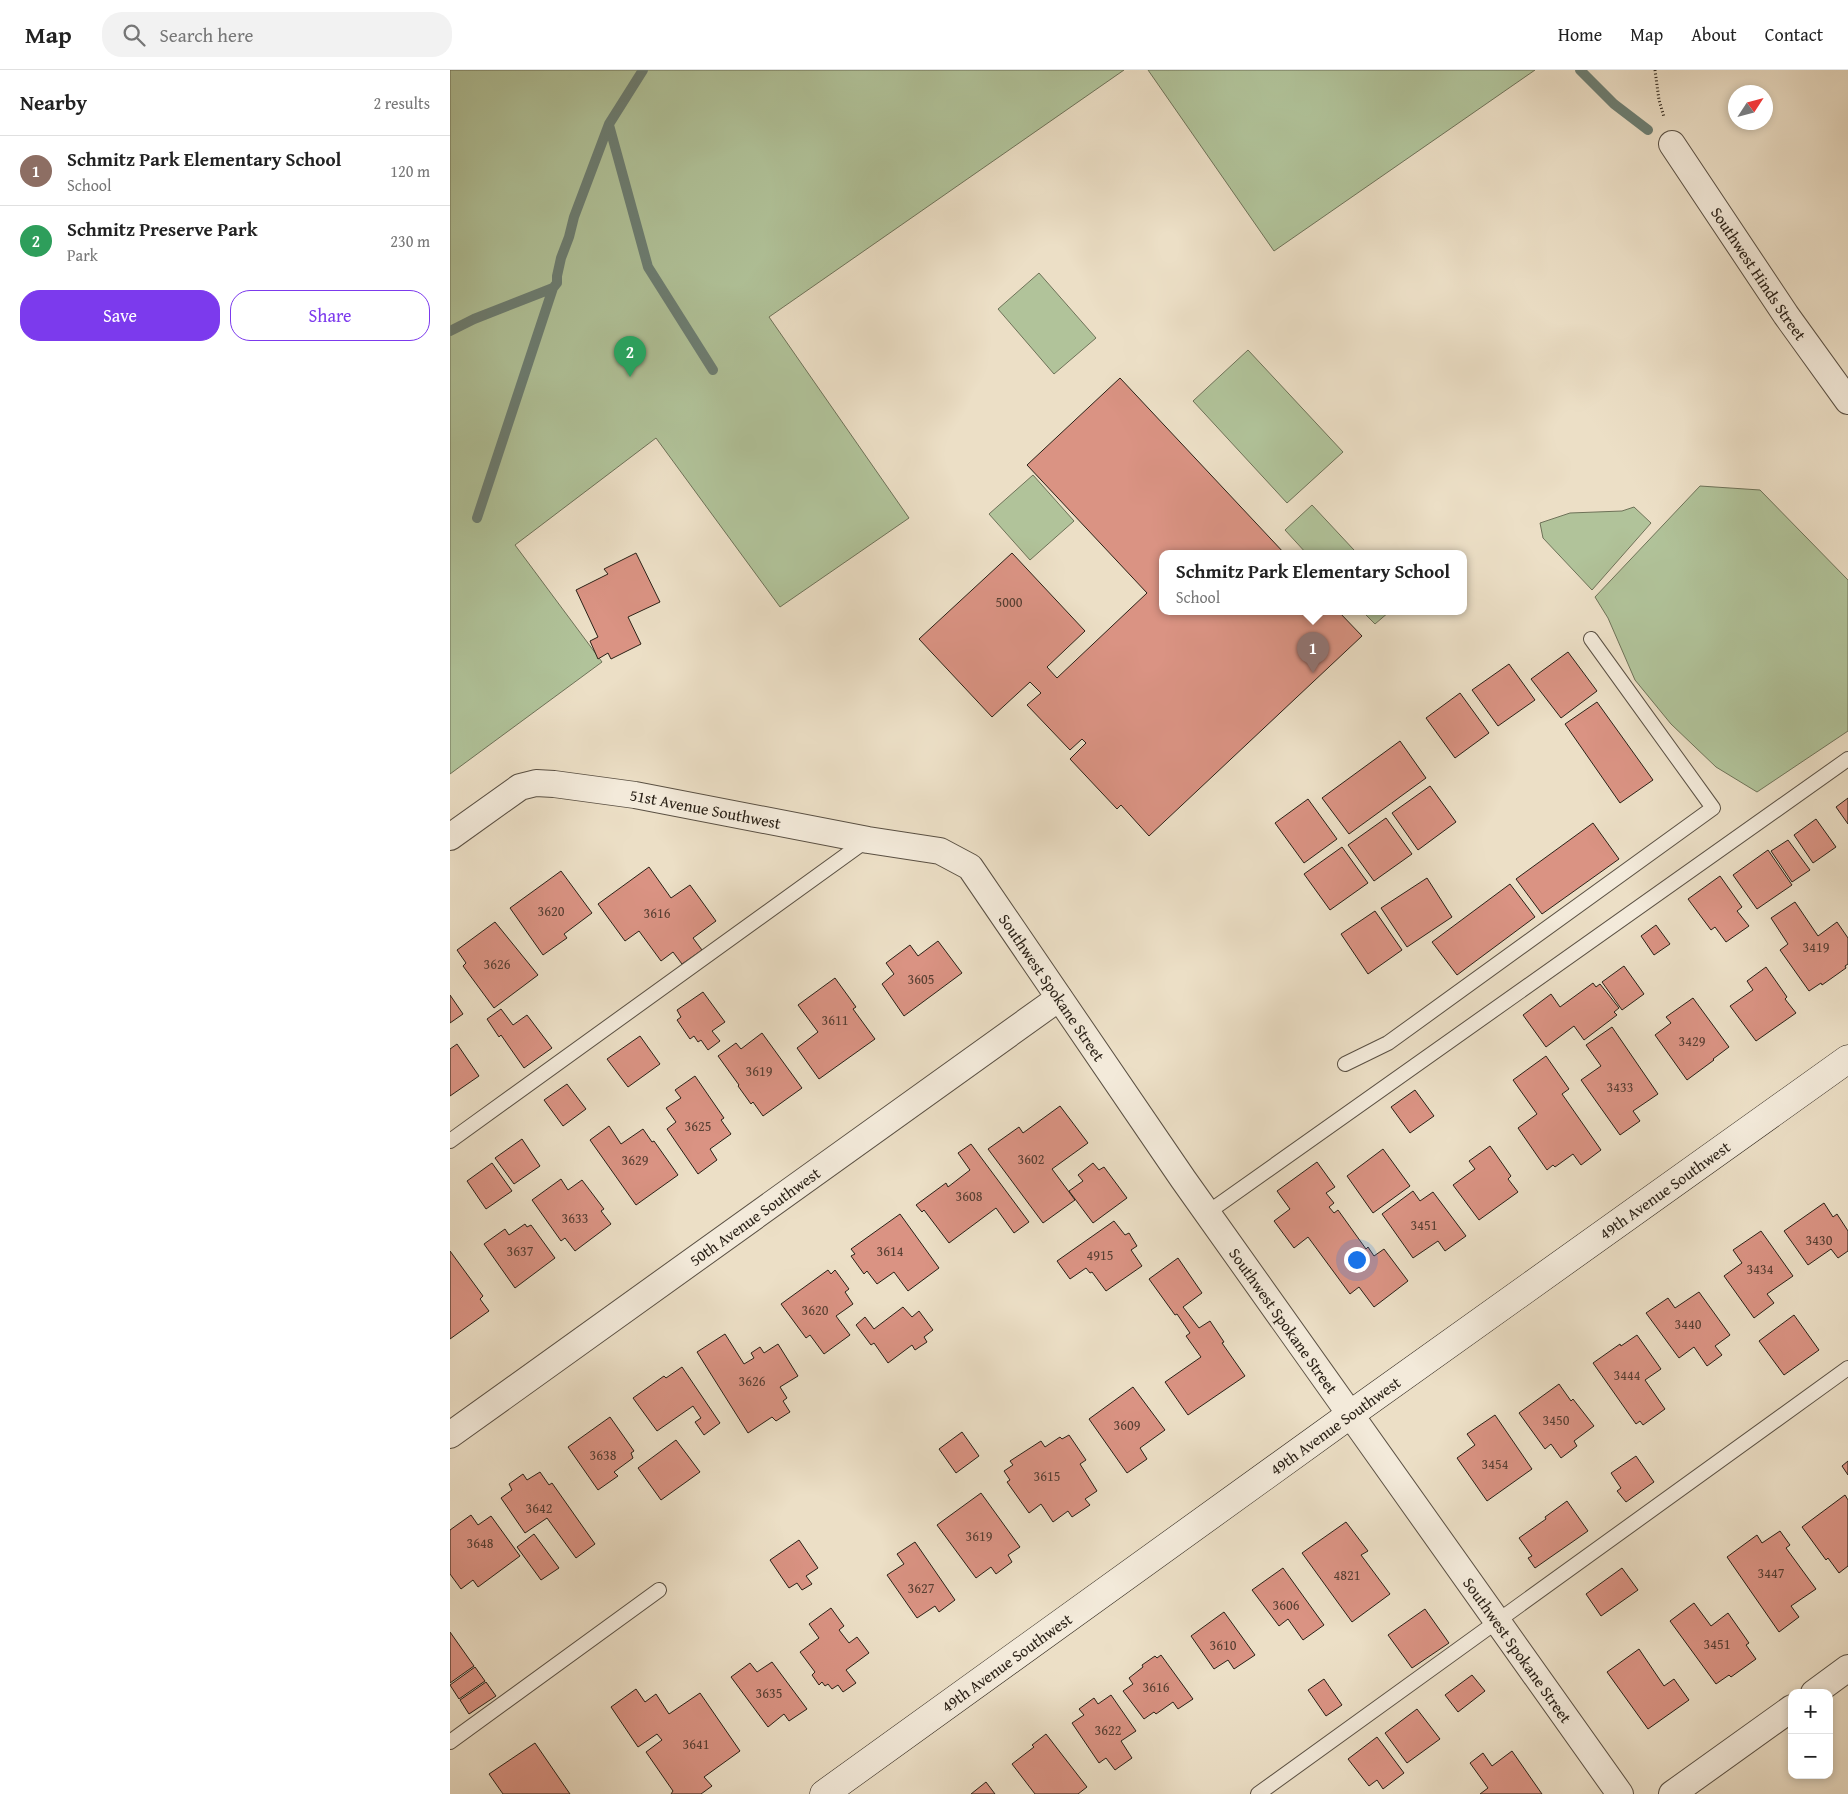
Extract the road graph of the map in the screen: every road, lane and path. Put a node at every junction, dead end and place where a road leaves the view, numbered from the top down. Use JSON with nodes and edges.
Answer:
{"nodes":[{"id":1,"x":1655,"y":70,"type":"edge"},
{"id":2,"x":1672,"y":144,"type":"joint"},
{"id":3,"x":1848,"y":401,"type":"edge"},
{"id":4,"x":1591,"y":639,"type":"dead end"},
{"id":5,"x":1848,"y":759,"type":"edge"},
{"id":6,"x":450,"y":837,"type":"edge"},
{"id":7,"x":868,"y":840,"type":"junction"},
{"id":8,"x":970,"y":867,"type":"joint"},
{"id":9,"x":1059,"y":998,"type":"junction"},
{"id":10,"x":1848,"y":1059,"type":"edge"},
{"id":11,"x":1346,"y":1064,"type":"dead end"},
{"id":12,"x":450,"y":1141,"type":"edge"},
{"id":13,"x":1207,"y":1212,"type":"junction"},
{"id":14,"x":1848,"y":1368,"type":"edge"},
{"id":15,"x":1351,"y":1414,"type":"junction"},
{"id":16,"x":450,"y":1435,"type":"edge"},
{"id":17,"x":659,"y":1590,"type":"dead end"},
{"id":18,"x":1498,"y":1621,"type":"junction"},
{"id":19,"x":1848,"y":1668,"type":"edge"},
{"id":20,"x":1819,"y":1689,"type":"edge"},
{"id":21,"x":1788,"y":1711,"type":"edge"},
{"id":22,"x":450,"y":1742,"type":"edge"},
{"id":23,"x":824,"y":1794,"type":"edge"},
{"id":24,"x":1258,"y":1794,"type":"edge"},
{"id":25,"x":1620,"y":1794,"type":"edge"},
{"id":26,"x":1672,"y":1794,"type":"edge"}],
"edges":[{"from":1,"to":2,"type":"path"},
{"from":2,"to":3,"type":"street","name":"Southwest Hinds Street"},
{"from":4,"to":11,"type":"lane"},
{"from":5,"to":13,"type":"lane"},
{"from":6,"to":7,"type":"street","name":"51st Avenue Southwest"},
{"from":7,"to":8,"type":"street","name":"51st Avenue Southwest"},
{"from":7,"to":12,"type":"lane"},
{"from":8,"to":9,"type":"street","name":"Southwest Spokane Street"},
{"from":9,"to":13,"type":"street","name":"Southwest Spokane Street"},
{"from":9,"to":16,"type":"street","name":"50th Avenue Southwest"},
{"from":10,"to":15,"type":"street","name":"49th Avenue Southwest"},
{"from":13,"to":15,"type":"street","name":"Southwest Spokane Street"},
{"from":14,"to":18,"type":"lane"},
{"from":15,"to":18,"type":"street","name":"Southwest Spokane Street"},
{"from":15,"to":23,"type":"street","name":"49th Avenue Southwest"},
{"from":17,"to":22,"type":"lane"},
{"from":18,"to":24,"type":"lane"},
{"from":18,"to":25,"type":"street","name":"Southwest Spokane Street"},
{"from":19,"to":20,"type":"street"},
{"from":21,"to":26,"type":"street"}]}
